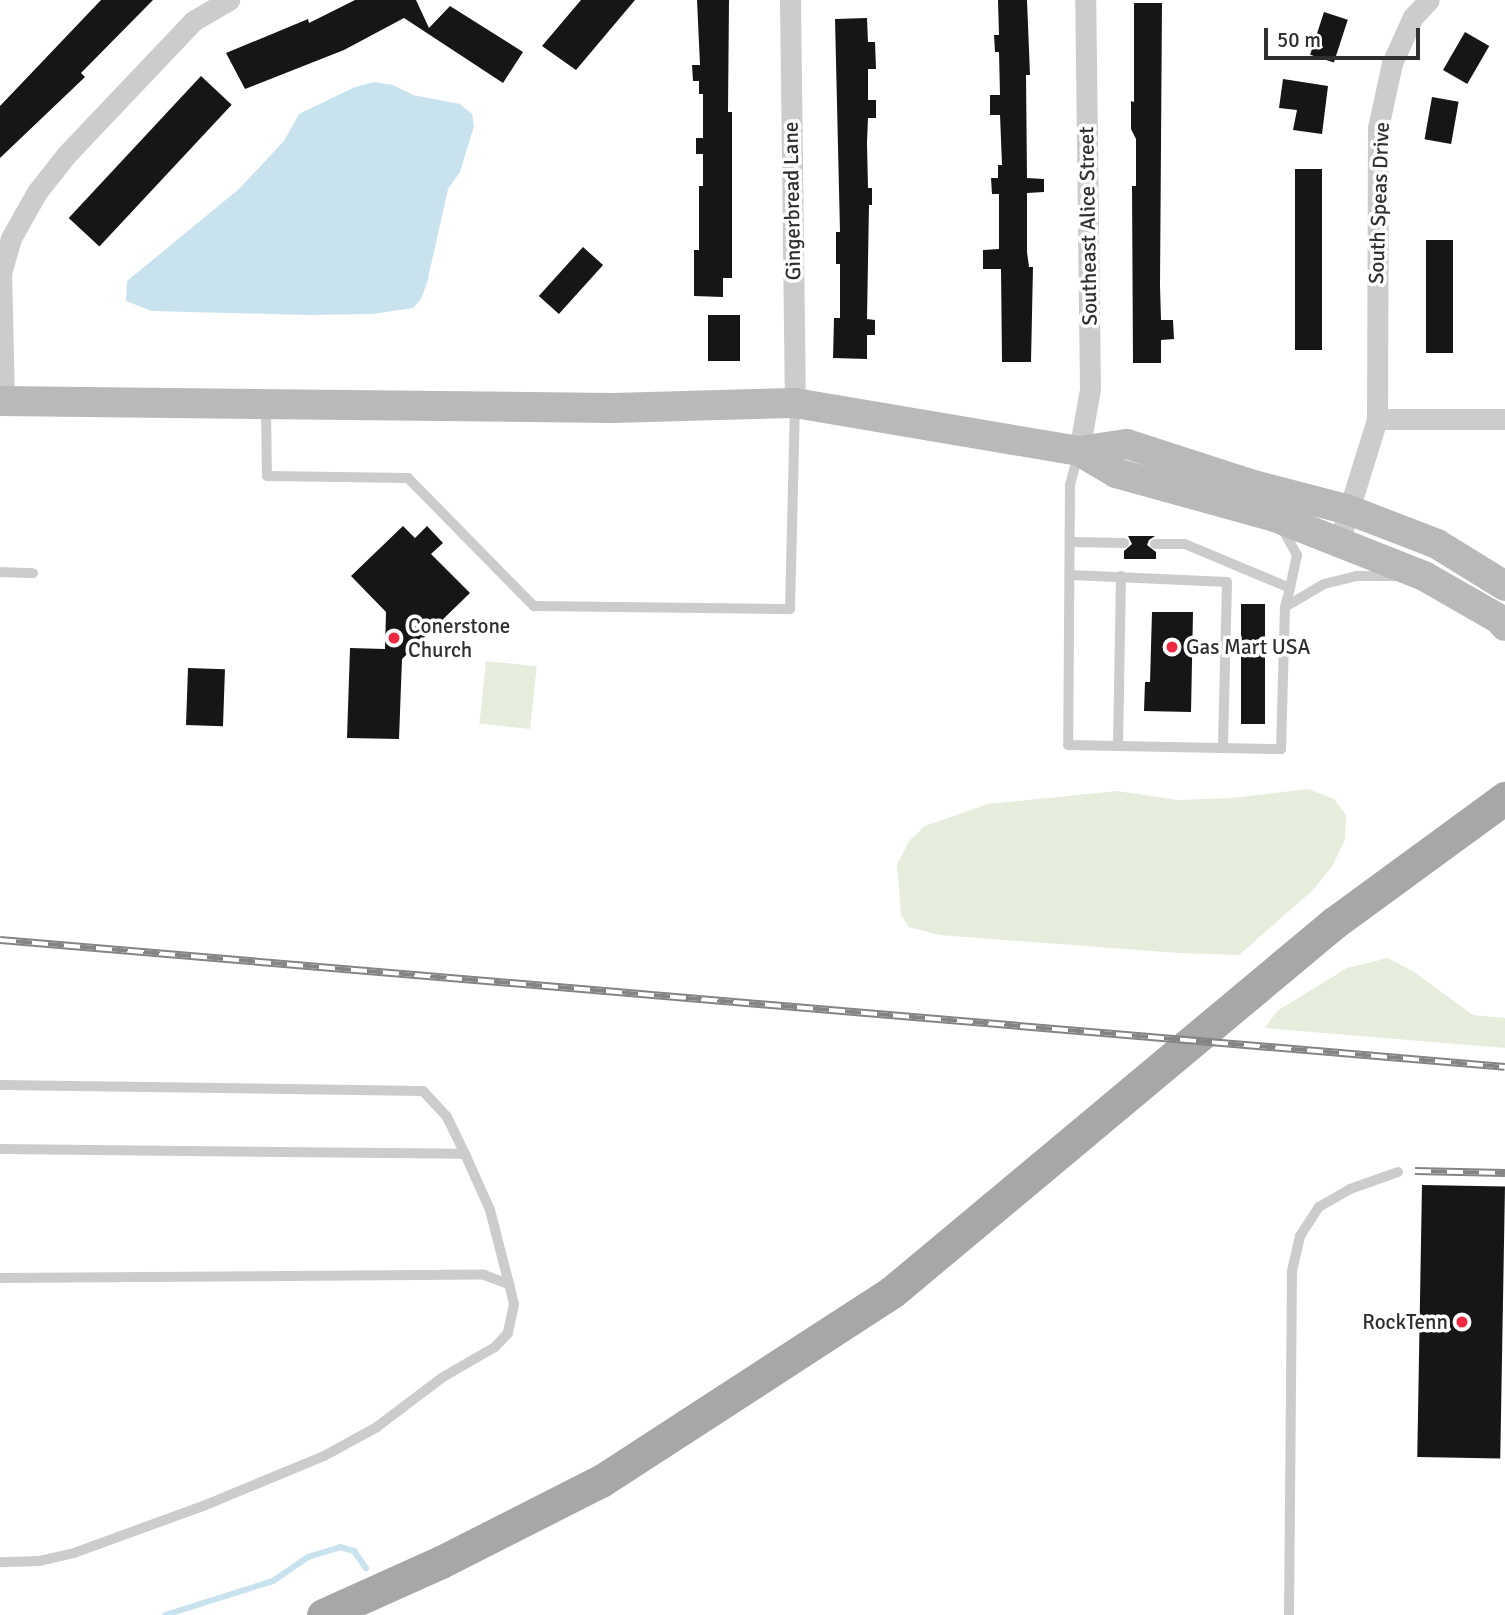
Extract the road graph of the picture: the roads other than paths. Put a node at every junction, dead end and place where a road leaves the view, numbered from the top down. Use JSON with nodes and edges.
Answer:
{"nodes":[{"id":1,"x":229,"y":0,"type":"edge"},
{"id":2,"x":790,"y":0,"type":"edge"},
{"id":3,"x":1085,"y":0,"type":"edge"},
{"id":4,"x":1429,"y":0,"type":"edge"},
{"id":5,"x":0,"y":273,"type":"edge"},
{"id":6,"x":2,"y":401,"type":"edge"},
{"id":7,"x":795,"y":403,"type":"junction"},
{"id":8,"x":266,"y":405,"type":"junction"},
{"id":9,"x":1377,"y":419,"type":"junction"},
{"id":10,"x":1505,"y":419,"type":"edge"},
{"id":11,"x":1079,"y":451,"type":"junction"},
{"id":12,"x":1349,"y":510,"type":"junction"},
{"id":13,"x":1275,"y":517,"type":"junction"},
{"id":14,"x":1070,"y":542,"type":"junction"},
{"id":15,"x":1339,"y":542,"type":"junction"},
{"id":16,"x":1124,"y":543,"type":"dead end"},
{"id":17,"x":1155,"y":544,"type":"dead end"},
{"id":18,"x":1232,"y":564,"type":"junction"},
{"id":19,"x":0,"y":572,"type":"edge"},
{"id":20,"x":33,"y":573,"type":"dead end"},
{"id":21,"x":1071,"y":575,"type":"junction"},
{"id":22,"x":1121,"y":576,"type":"junction"},
{"id":23,"x":1424,"y":576,"type":"junction"},
{"id":24,"x":1227,"y":582,"type":"junction"},
{"id":25,"x":1505,"y":586,"type":"edge"},
{"id":26,"x":1290,"y":588,"type":"junction"},
{"id":27,"x":1285,"y":607,"type":"junction"},
{"id":28,"x":1505,"y":626,"type":"edge"},
{"id":29,"x":1118,"y":746,"type":"junction"},
{"id":30,"x":1223,"y":748,"type":"junction"},
{"id":31,"x":1505,"y":798,"type":"edge"},
{"id":32,"x":0,"y":1085,"type":"edge"},
{"id":33,"x":0,"y":1149,"type":"edge"},
{"id":34,"x":465,"y":1154,"type":"junction"},
{"id":35,"x":1398,"y":1172,"type":"dead end"},
{"id":36,"x":0,"y":1279,"type":"edge"},
{"id":37,"x":509,"y":1284,"type":"junction"},
{"id":38,"x":0,"y":1562,"type":"edge"},
{"id":39,"x":323,"y":1615,"type":"edge"},
{"id":40,"x":1289,"y":1615,"type":"edge"}],
"edges":[{"from":1,"to":5,"type":"street"},
{"from":2,"to":7,"type":"street","name":"Gingerbread Lane"},
{"from":3,"to":11,"type":"street","name":"Southeast Alice Street"},
{"from":4,"to":9,"type":"street","name":"South Speas Drive"},
{"from":5,"to":6,"type":"street"},
{"from":6,"to":8,"type":"main road"},
{"from":7,"to":8,"type":"main road"},
{"from":7,"to":8,"type":"lane"},
{"from":7,"to":11,"type":"main road"},
{"from":9,"to":10,"type":"street"},
{"from":9,"to":12,"type":"street","name":"South Speas Drive"},
{"from":11,"to":12,"type":"main road"},
{"from":11,"to":13,"type":"main road"},
{"from":11,"to":14,"type":"lane"},
{"from":12,"to":15,"type":"street","name":"South Speas Drive"},
{"from":12,"to":25,"type":"main road"},
{"from":13,"to":15,"type":"main road"},
{"from":13,"to":26,"type":"lane"},
{"from":14,"to":16,"type":"lane"},
{"from":14,"to":21,"type":"lane"},
{"from":15,"to":23,"type":"main road"},
{"from":17,"to":18,"type":"lane"},
{"from":18,"to":24,"type":"lane"},
{"from":18,"to":26,"type":"lane"},
{"from":19,"to":20,"type":"lane"},
{"from":21,"to":22,"type":"lane"},
{"from":21,"to":29,"type":"lane"},
{"from":22,"to":24,"type":"lane"},
{"from":22,"to":29,"type":"lane"},
{"from":23,"to":27,"type":"lane"},
{"from":23,"to":28,"type":"main road"},
{"from":24,"to":30,"type":"lane"},
{"from":26,"to":27,"type":"lane"},
{"from":27,"to":30,"type":"lane"},
{"from":29,"to":30,"type":"lane"},
{"from":31,"to":39,"type":"main road"},
{"from":32,"to":34,"type":"lane"},
{"from":33,"to":34,"type":"lane"},
{"from":34,"to":37,"type":"lane"},
{"from":35,"to":40,"type":"lane"},
{"from":36,"to":37,"type":"lane"},
{"from":37,"to":38,"type":"lane"}]}
